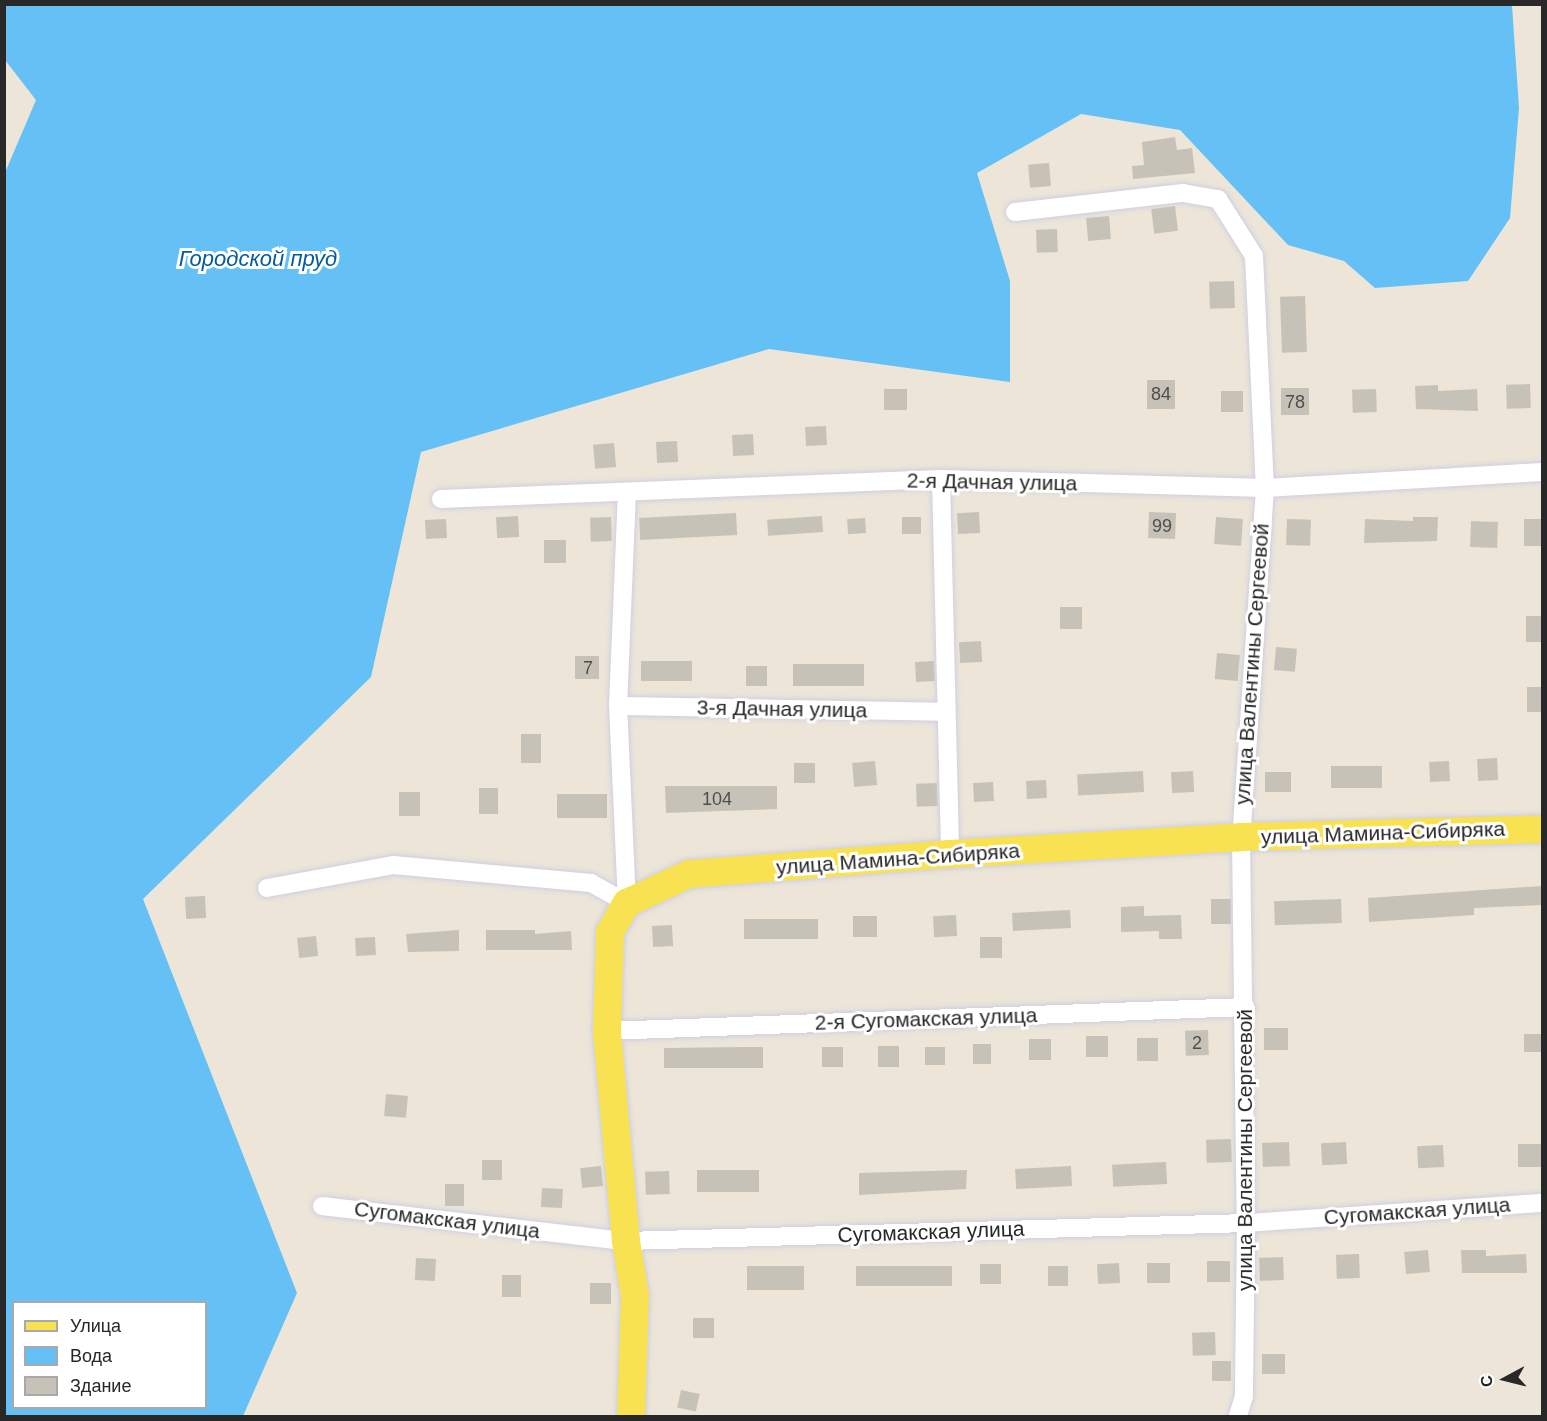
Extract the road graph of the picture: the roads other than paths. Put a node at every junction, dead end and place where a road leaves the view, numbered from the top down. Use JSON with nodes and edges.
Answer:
{"nodes":[{"id":1,"x":1015,"y":212,"type":"dead end"},
{"id":2,"x":1542,"y":472,"type":"edge"},
{"id":3,"x":941,"y":479,"type":"junction"},
{"id":4,"x":1265,"y":488,"type":"junction"},
{"id":5,"x":627,"y":492,"type":"junction"},
{"id":6,"x":441,"y":500,"type":"dead end"},
{"id":7,"x":618,"y":706,"type":"junction"},
{"id":8,"x":946,"y":712,"type":"junction"},
{"id":9,"x":1542,"y":829,"type":"edge"},
{"id":10,"x":1240,"y":837,"type":"junction"},
{"id":11,"x":950,"y":854,"type":"junction"},
{"id":12,"x":267,"y":888,"type":"dead end"},
{"id":13,"x":627,"y":903,"type":"junction"},
{"id":14,"x":1246,"y":1007,"type":"junction"},
{"id":15,"x":607,"y":1031,"type":"junction"},
{"id":16,"x":1542,"y":1203,"type":"edge"},
{"id":17,"x":321,"y":1206,"type":"dead end"},
{"id":18,"x":1246,"y":1223,"type":"junction"},
{"id":19,"x":626,"y":1240,"type":"junction"},
{"id":20,"x":631,"y":1416,"type":"edge"},
{"id":21,"x":1238,"y":1416,"type":"edge"}],
"edges":[{"from":1,"to":4,"type":"street","name":"улица Валентины Сергеевой"},
{"from":2,"to":4,"type":"street","name":"2-я Дачная улица"},
{"from":3,"to":4,"type":"street","name":"2-я Дачная улица"},
{"from":3,"to":5,"type":"street","name":"2-я Дачная улица"},
{"from":3,"to":8,"type":"street"},
{"from":4,"to":10,"type":"street","name":"улица Валентины Сергеевой"},
{"from":5,"to":6,"type":"street","name":"2-я Дачная улица"},
{"from":5,"to":7,"type":"street"},
{"from":7,"to":8,"type":"street","name":"3-я Дачная улица"},
{"from":7,"to":13,"type":"street"},
{"from":8,"to":11,"type":"street"},
{"from":9,"to":10,"type":"main road","name":"улица Мамина-Сибиряка"},
{"from":10,"to":11,"type":"main road","name":"улица Мамина-Сибиряка"},
{"from":10,"to":14,"type":"street","name":"улица Валентины Сергеевой"},
{"from":11,"to":13,"type":"main road","name":"улица Мамина-Сибиряка"},
{"from":12,"to":13,"type":"street"},
{"from":13,"to":15,"type":"main road"},
{"from":14,"to":15,"type":"street","name":"2-я Сугомакская улица"},
{"from":14,"to":18,"type":"street","name":"улица Валентины Сергеевой"},
{"from":15,"to":19,"type":"main road"},
{"from":16,"to":18,"type":"street","name":"Сугомакская улица"},
{"from":17,"to":19,"type":"street","name":"Сугомакская улица"},
{"from":18,"to":19,"type":"street","name":"Сугомакская улица"},
{"from":18,"to":21,"type":"street","name":"улица Валентины Сергеевой"},
{"from":19,"to":20,"type":"main road"}]}
